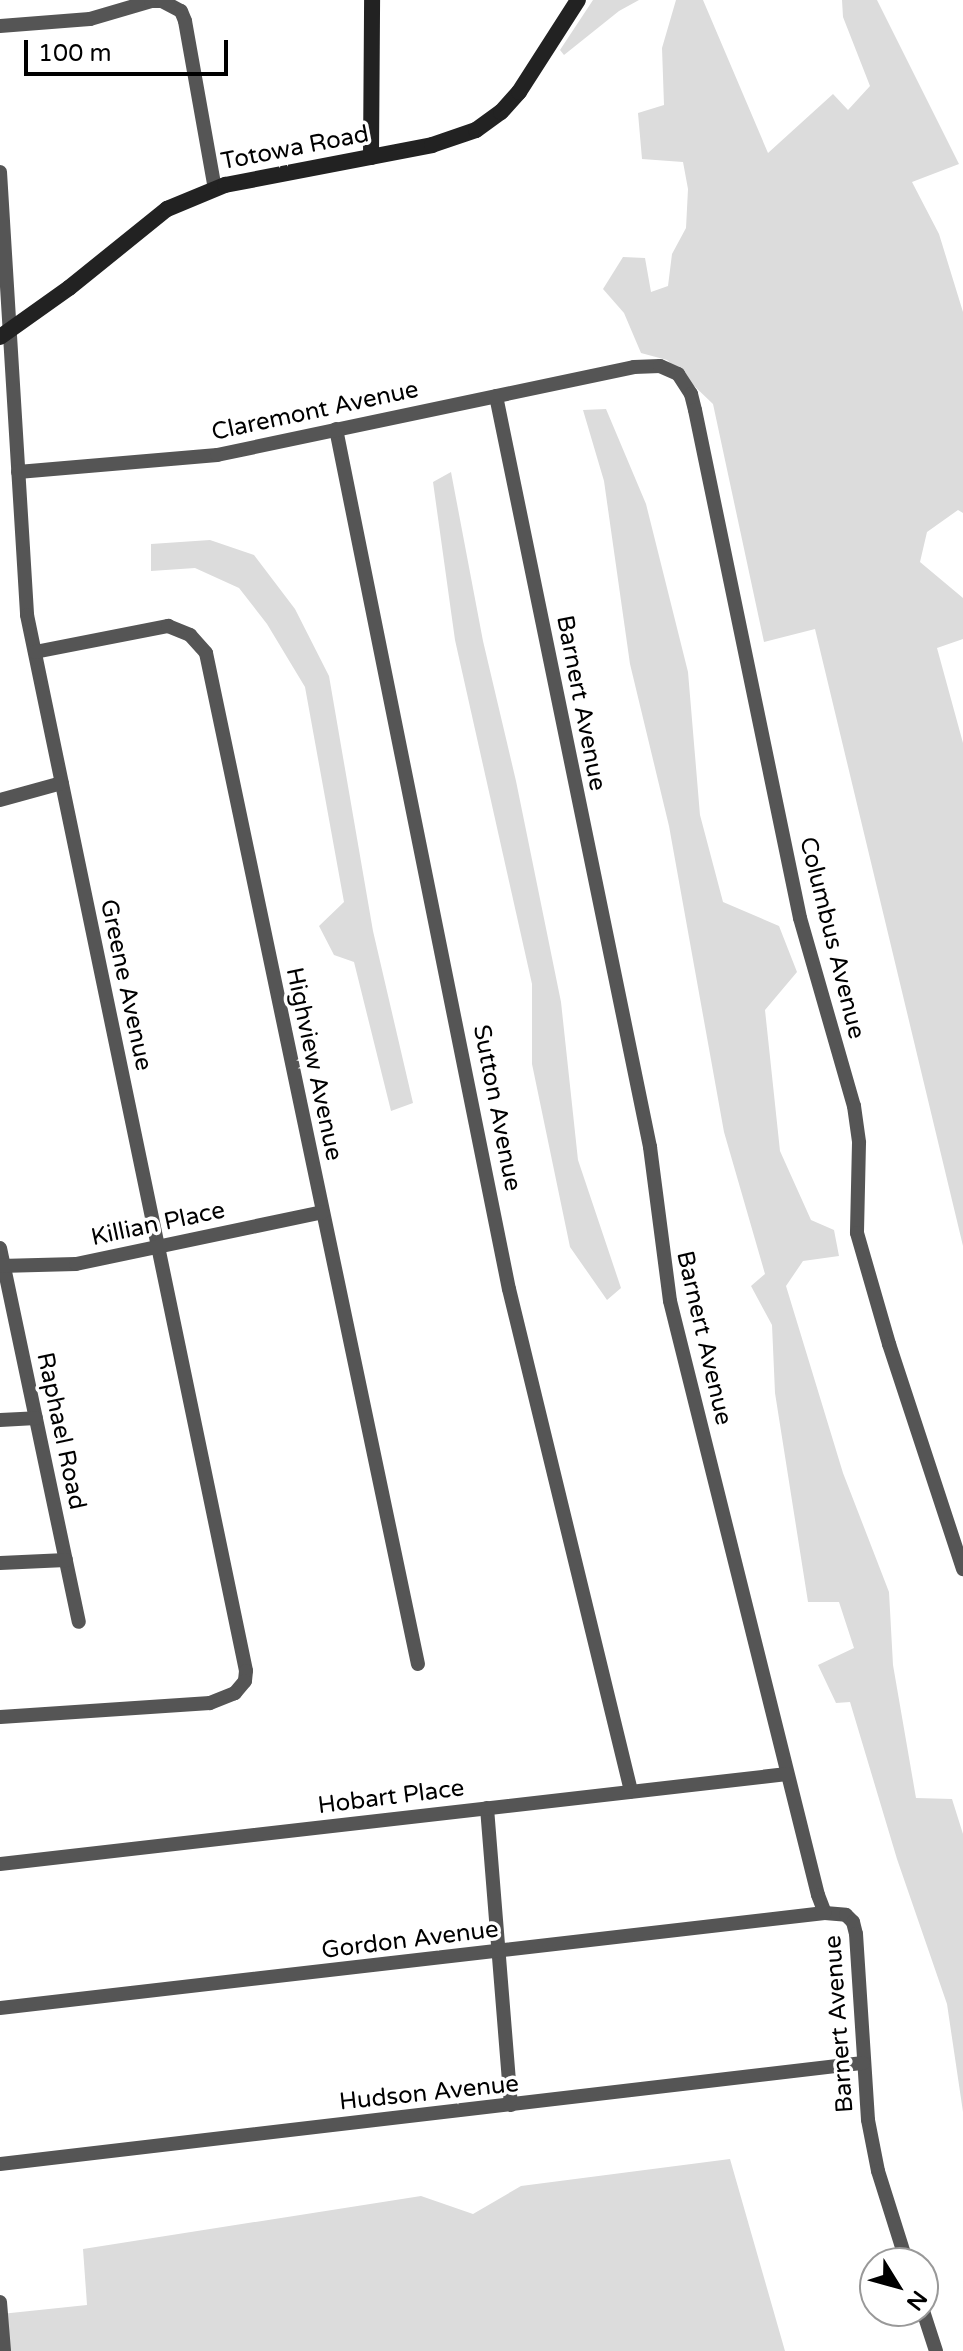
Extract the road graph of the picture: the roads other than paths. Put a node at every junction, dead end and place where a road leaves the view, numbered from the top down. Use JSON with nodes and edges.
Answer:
{"nodes":[{"id":1,"x":372,"y":0,"type":"edge"},
{"id":2,"x":578,"y":0,"type":"edge"},
{"id":3,"x":0,"y":26,"type":"edge"},
{"id":4,"x":371,"y":157,"type":"junction"},
{"id":5,"x":0,"y":172,"type":"edge"},
{"id":6,"x":215,"y":189,"type":"junction"},
{"id":7,"x":5,"y":334,"type":"edge"},
{"id":8,"x":619,"y":370,"type":"joint"},
{"id":9,"x":496,"y":396,"type":"junction"},
{"id":10,"x":336,"y":429,"type":"junction"},
{"id":11,"x":18,"y":472,"type":"junction"},
{"id":12,"x":35,"y":652,"type":"junction"},
{"id":13,"x":62,"y":783,"type":"junction"},
{"id":14,"x":0,"y":800,"type":"edge"},
{"id":15,"x":323,"y":1212,"type":"junction"},
{"id":16,"x":157,"y":1247,"type":"junction"},
{"id":17,"x":0,"y":1248,"type":"edge"},
{"id":18,"x":2,"y":1266,"type":"edge"},
{"id":19,"x":36,"y":1418,"type":"junction"},
{"id":20,"x":0,"y":1420,"type":"edge"},
{"id":21,"x":66,"y":1560,"type":"junction"},
{"id":22,"x":0,"y":1563,"type":"edge"},
{"id":23,"x":963,"y":1569,"type":"edge"},
{"id":24,"x":79,"y":1622,"type":"dead end"},
{"id":25,"x":418,"y":1664,"type":"dead end"},
{"id":26,"x":0,"y":1717,"type":"edge"},
{"id":27,"x":787,"y":1774,"type":"junction"},
{"id":28,"x":631,"y":1791,"type":"junction"},
{"id":29,"x":487,"y":1808,"type":"junction"},
{"id":30,"x":0,"y":1864,"type":"edge"},
{"id":31,"x":825,"y":1913,"type":"junction"},
{"id":32,"x":499,"y":1951,"type":"junction"},
{"id":33,"x":0,"y":2008,"type":"edge"},
{"id":34,"x":863,"y":2063,"type":"junction"},
{"id":35,"x":511,"y":2105,"type":"junction"},
{"id":36,"x":0,"y":2164,"type":"edge"},
{"id":37,"x":902,"y":2247,"type":"edge"},
{"id":38,"x":0,"y":2302,"type":"edge"},
{"id":39,"x":928,"y":2327,"type":"edge"},
{"id":40,"x":4,"y":2351,"type":"edge"},
{"id":41,"x":936,"y":2351,"type":"edge"}],
"edges":[{"from":1,"to":4,"type":"main road"},
{"from":2,"to":4,"type":"main road","name":"Totowa Road"},
{"from":3,"to":6,"type":"street"},
{"from":4,"to":6,"type":"main road","name":"Totowa Road"},
{"from":5,"to":7,"type":"street","name":"Greene Avenue"},
{"from":6,"to":7,"type":"main road","name":"Totowa Road"},
{"from":7,"to":11,"type":"street","name":"Greene Avenue"},
{"from":8,"to":9,"type":"street","name":"Claremont Avenue"},
{"from":8,"to":23,"type":"street","name":"Columbus Avenue"},
{"from":9,"to":10,"type":"street","name":"Claremont Avenue"},
{"from":9,"to":27,"type":"street","name":"Barnert Avenue"},
{"from":10,"to":11,"type":"street","name":"Claremont Avenue"},
{"from":10,"to":28,"type":"street","name":"Sutton Avenue"},
{"from":11,"to":12,"type":"street","name":"Greene Avenue"},
{"from":12,"to":13,"type":"street","name":"Greene Avenue"},
{"from":12,"to":15,"type":"street","name":"Highview Avenue"},
{"from":13,"to":14,"type":"street"},
{"from":13,"to":16,"type":"street","name":"Greene Avenue"},
{"from":15,"to":16,"type":"street","name":"Killian Place"},
{"from":15,"to":25,"type":"street","name":"Highview Avenue"},
{"from":16,"to":18,"type":"street","name":"Killian Place"},
{"from":16,"to":26,"type":"street","name":"Greene Avenue"},
{"from":17,"to":18,"type":"street","name":"Raphael Road"},
{"from":18,"to":19,"type":"street","name":"Raphael Road"},
{"from":19,"to":20,"type":"street"},
{"from":19,"to":21,"type":"street","name":"Raphael Road"},
{"from":21,"to":22,"type":"street"},
{"from":21,"to":24,"type":"street","name":"Raphael Road"},
{"from":27,"to":28,"type":"street","name":"Hobart Place"},
{"from":27,"to":31,"type":"street","name":"Barnert Avenue"},
{"from":28,"to":29,"type":"street","name":"Hobart Place"},
{"from":29,"to":30,"type":"street","name":"Hobart Place"},
{"from":29,"to":32,"type":"street"},
{"from":31,"to":32,"type":"street","name":"Gordon Avenue"},
{"from":31,"to":34,"type":"street","name":"Barnert Avenue"},
{"from":32,"to":33,"type":"street","name":"Gordon Avenue"},
{"from":32,"to":35,"type":"street"},
{"from":34,"to":35,"type":"street","name":"Hudson Avenue"},
{"from":34,"to":37,"type":"street","name":"Barnert Avenue"},
{"from":35,"to":36,"type":"street","name":"Hudson Avenue"},
{"from":38,"to":40,"type":"street"},
{"from":39,"to":41,"type":"street"}]}
